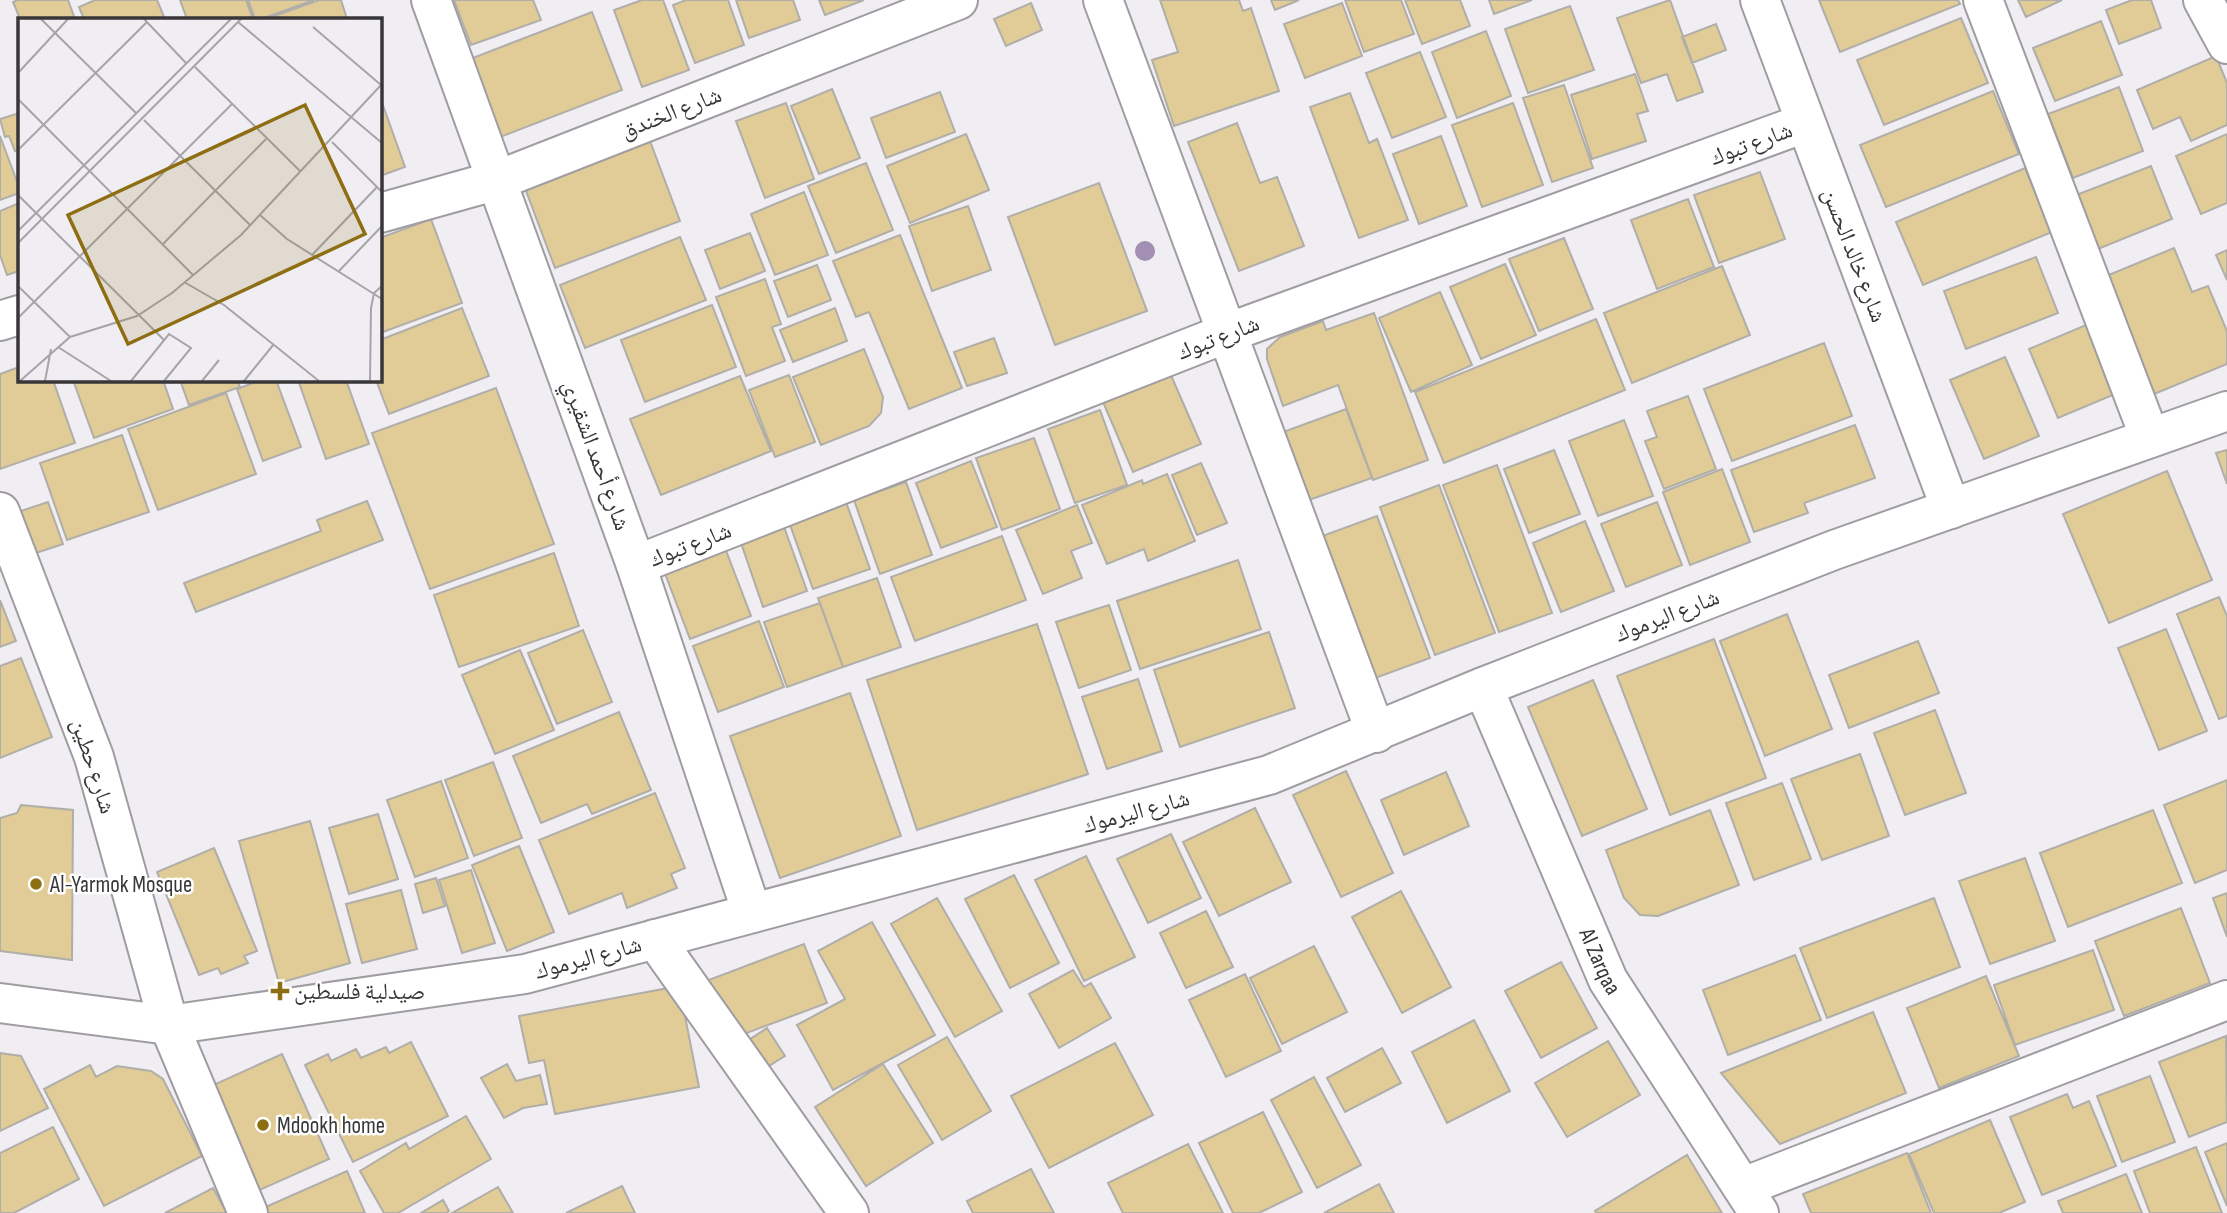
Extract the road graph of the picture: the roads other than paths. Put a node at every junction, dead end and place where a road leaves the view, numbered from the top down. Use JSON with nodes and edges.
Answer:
{"nodes":[{"id":1,"x":431,"y":0,"type":"edge"},
{"id":2,"x":958,"y":0,"type":"edge"},
{"id":3,"x":1103,"y":0,"type":"edge"},
{"id":4,"x":1760,"y":0,"type":"edge"},
{"id":5,"x":1983,"y":0,"type":"edge"},
{"id":6,"x":2203,"y":0,"type":"edge"},
{"id":7,"x":2227,"y":44,"type":"edge"},
{"id":8,"x":1805,"y":123,"type":"junction"},
{"id":9,"x":498,"y":180,"type":"junction"},
{"id":10,"x":382,"y":213,"type":"edge"},
{"id":11,"x":18,"y":315,"type":"edge"},
{"id":12,"x":0,"y":321,"type":"edge"},
{"id":13,"x":1227,"y":333,"type":"junction"},
{"id":14,"x":2227,"y":411,"type":"edge"},
{"id":15,"x":2150,"y":438,"type":"junction"},
{"id":16,"x":1951,"y":509,"type":"junction"},
{"id":17,"x":0,"y":512,"type":"edge"},
{"id":18,"x":636,"y":565,"type":"junction"},
{"id":19,"x":1483,"y":687,"type":"junction"},
{"id":20,"x":1376,"y":733,"type":"junction"},
{"id":21,"x":752,"y":913,"type":"junction"},
{"id":22,"x":655,"y":939,"type":"junction"},
{"id":23,"x":2227,"y":1000,"type":"edge"},
{"id":24,"x":0,"y":1003,"type":"edge"},
{"id":25,"x":169,"y":1026,"type":"junction"},
{"id":26,"x":1751,"y":1200,"type":"edge"},
{"id":27,"x":248,"y":1213,"type":"edge"},
{"id":28,"x":849,"y":1213,"type":"edge"}],
"edges":[{"from":1,"to":9,"type":"street","name":"شارع أحمد الشقيري"},
{"from":2,"to":9,"type":"street","name":"شارع الخندق"},
{"from":3,"to":13,"type":"street"},
{"from":4,"to":8,"type":"street","name":"شارع خالد الحسن"},
{"from":5,"to":15,"type":"street"},
{"from":6,"to":7,"type":"street"},
{"from":8,"to":13,"type":"street","name":"شارع تبوك"},
{"from":8,"to":16,"type":"street","name":"شارع خالد الحسن"},
{"from":9,"to":10,"type":"street","name":"شارع الخندق"},
{"from":9,"to":18,"type":"street","name":"شارع أحمد الشقيري"},
{"from":11,"to":12,"type":"street"},
{"from":13,"to":18,"type":"street","name":"شارع تبوك"},
{"from":13,"to":20,"type":"street"},
{"from":14,"to":15,"type":"street","name":"شارع اليرموك"},
{"from":15,"to":16,"type":"street","name":"شارع اليرموك"},
{"from":16,"to":19,"type":"street","name":"شارع اليرموك"},
{"from":17,"to":25,"type":"street","name":"شارع حطين"},
{"from":18,"to":21,"type":"street","name":"شارع أحمد الشقيري"},
{"from":19,"to":20,"type":"street","name":"شارع اليرموك"},
{"from":19,"to":26,"type":"street","name":"Al Zarqaa"},
{"from":20,"to":21,"type":"street","name":"شارع اليرموك"},
{"from":21,"to":22,"type":"street","name":"شارع اليرموك"},
{"from":22,"to":25,"type":"street","name":"شارع اليرموك"},
{"from":22,"to":28,"type":"street"},
{"from":23,"to":26,"type":"street"},
{"from":24,"to":25,"type":"street","name":"شارع اليرموك"},
{"from":25,"to":27,"type":"street","name":"شارع حطين"}]}
